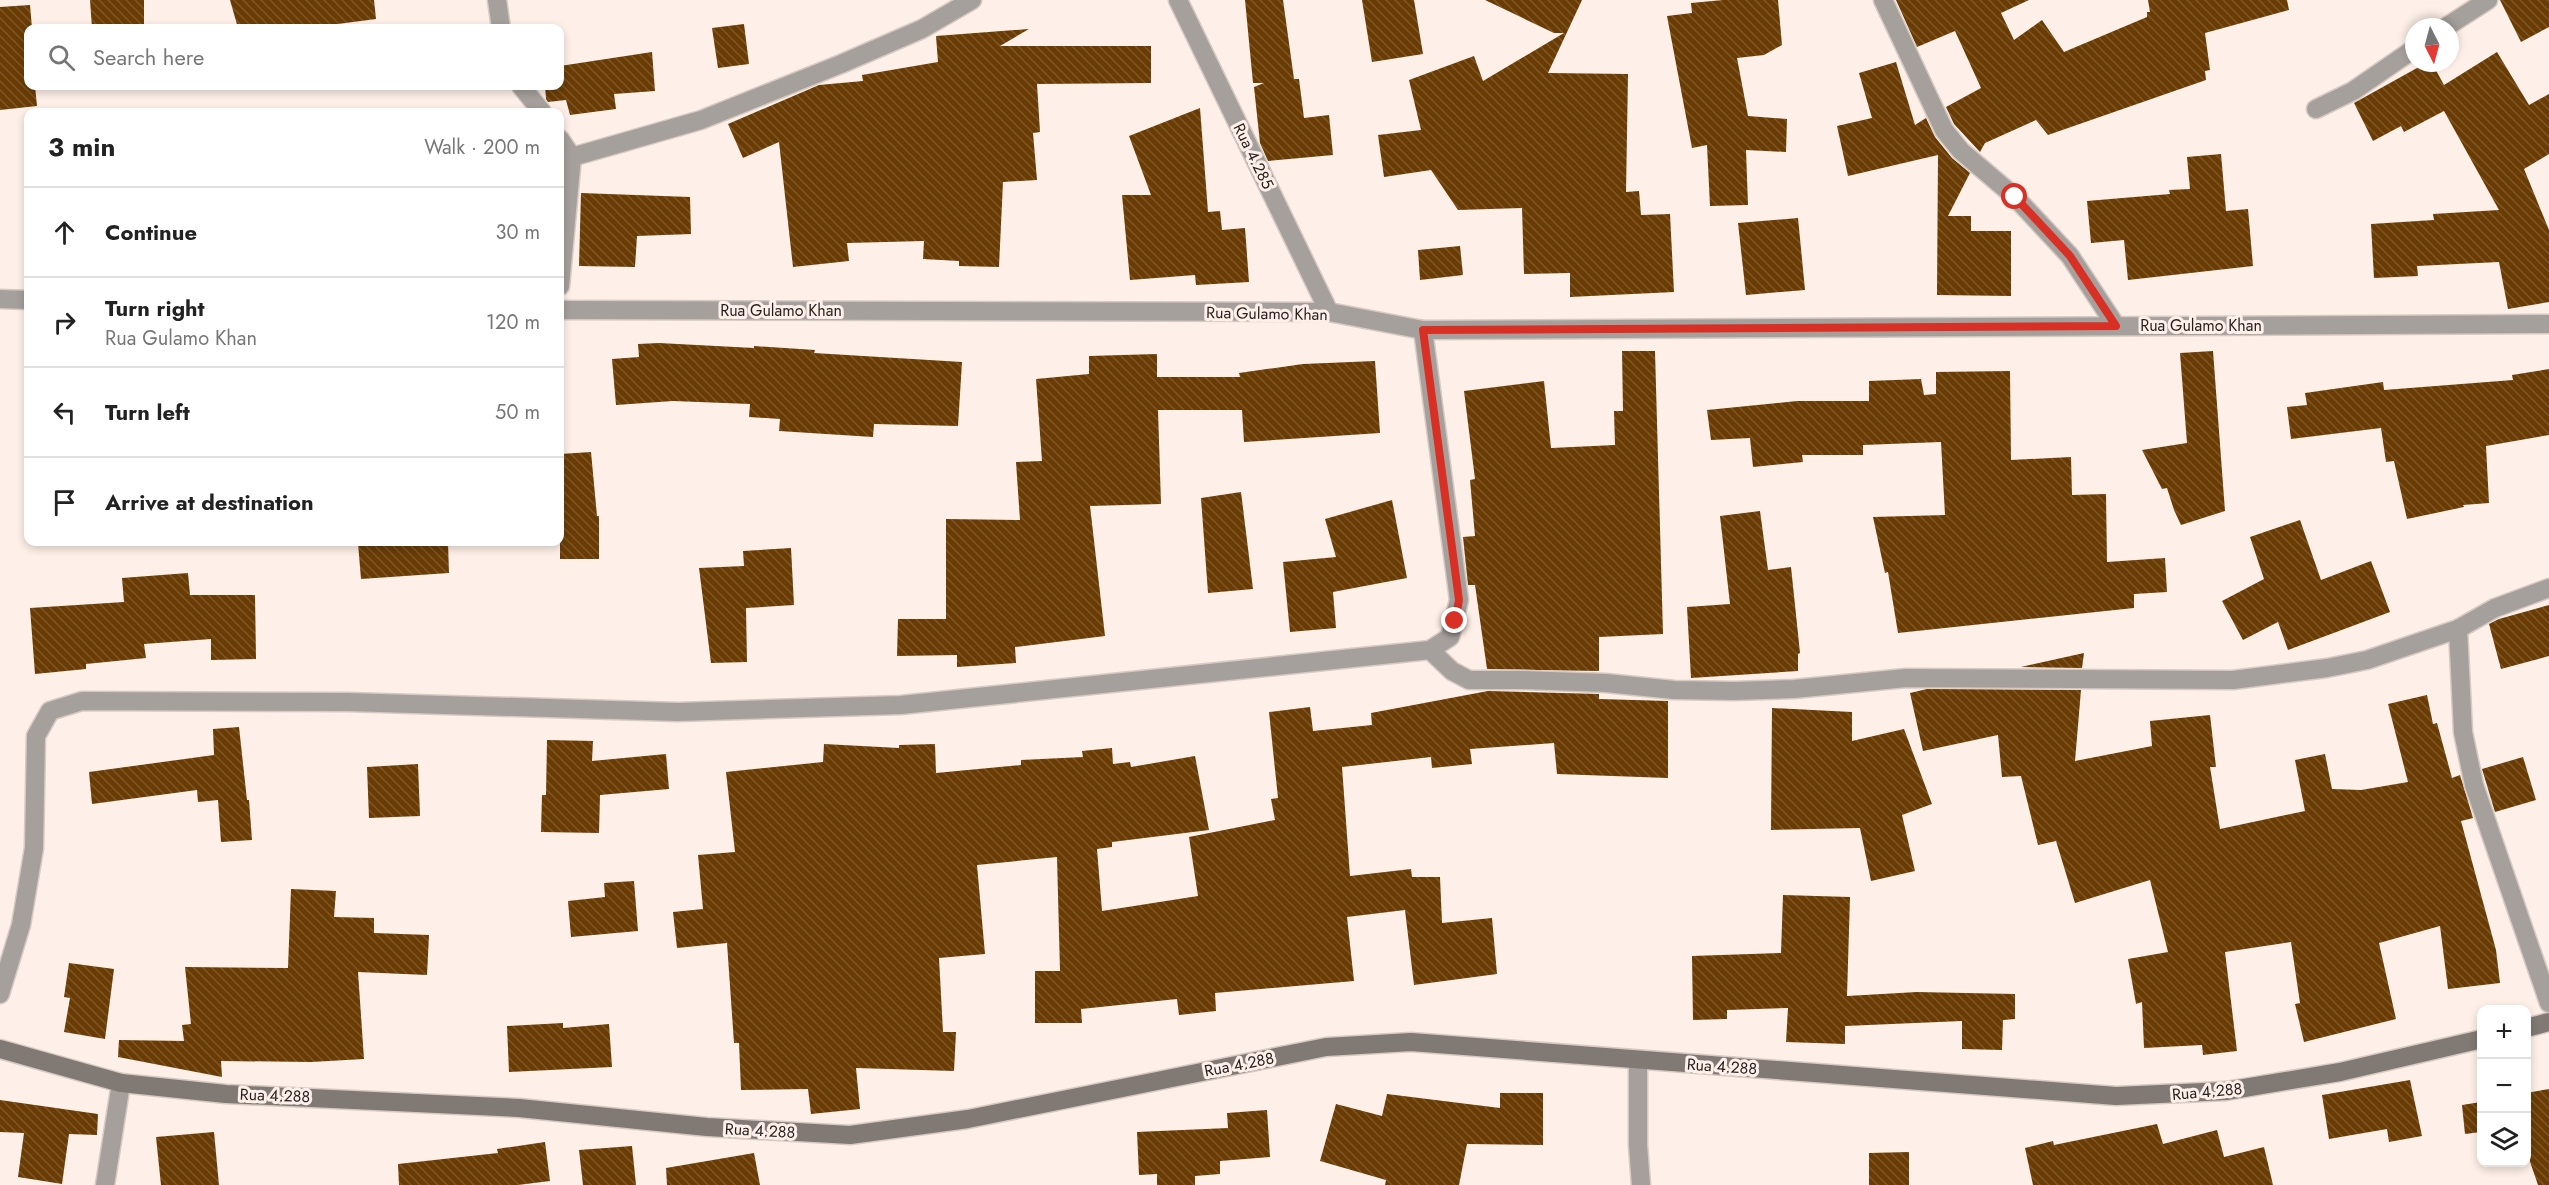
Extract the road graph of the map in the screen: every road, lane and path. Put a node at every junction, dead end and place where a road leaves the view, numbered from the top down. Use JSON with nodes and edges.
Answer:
{"nodes":[{"id":1,"x":497,"y":0,"type":"edge"},
{"id":2,"x":972,"y":0,"type":"edge"},
{"id":3,"x":1179,"y":0,"type":"edge"},
{"id":4,"x":1883,"y":0,"type":"edge"},
{"id":5,"x":2488,"y":0,"type":"edge"},
{"id":6,"x":2459,"y":19,"type":"edge"},
{"id":7,"x":500,"y":24,"type":"edge"},
{"id":8,"x":2405,"y":55,"type":"edge"},
{"id":9,"x":524,"y":90,"type":"edge"},
{"id":10,"x":539,"y":108,"type":"edge"},
{"id":11,"x":2316,"y":109,"type":"dead end"},
{"id":12,"x":564,"y":145,"type":"edge"},
{"id":13,"x":572,"y":157,"type":"junction"},
{"id":14,"x":564,"y":243,"type":"edge"},
{"id":15,"x":0,"y":299,"type":"edge"},
{"id":16,"x":24,"y":300,"type":"edge"},
{"id":17,"x":564,"y":310,"type":"edge"},
{"id":18,"x":1329,"y":312,"type":"junction"},
{"id":19,"x":2549,"y":324,"type":"edge"},
{"id":20,"x":2116,"y":326,"type":"junction"},
{"id":21,"x":1423,"y":330,"type":"junction"},
{"id":22,"x":2549,"y":588,"type":"edge"},
{"id":23,"x":2458,"y":629,"type":"junction"},
{"id":24,"x":1430,"y":650,"type":"junction"},
{"id":25,"x":0,"y":994,"type":"edge"},
{"id":26,"x":2549,"y":1003,"type":"edge"},
{"id":27,"x":2549,"y":1022,"type":"edge"},
{"id":28,"x":2531,"y":1027,"type":"edge"},
{"id":29,"x":2477,"y":1041,"type":"edge"},
{"id":30,"x":0,"y":1049,"type":"edge"},
{"id":31,"x":1638,"y":1060,"type":"junction"},
{"id":32,"x":121,"y":1083,"type":"junction"},
{"id":33,"x":105,"y":1185,"type":"edge"},
{"id":34,"x":1641,"y":1185,"type":"edge"}],
"edges":[{"from":1,"to":7,"type":"street"},
{"from":2,"to":13,"type":"street"},
{"from":3,"to":18,"type":"street","name":"Rua 4.285"},
{"from":4,"to":20,"type":"street"},
{"from":5,"to":6,"type":"street"},
{"from":8,"to":11,"type":"street"},
{"from":9,"to":10,"type":"street"},
{"from":12,"to":13,"type":"street"},
{"from":13,"to":14,"type":"street"},
{"from":15,"to":16,"type":"street"},
{"from":17,"to":18,"type":"street","name":"Rua Gulamo Khan"},
{"from":18,"to":21,"type":"street","name":"Rua Gulamo Khan"},
{"from":19,"to":20,"type":"street","name":"Rua Gulamo Khan"},
{"from":20,"to":21,"type":"street","name":"Rua Gulamo Khan"},
{"from":21,"to":24,"type":"street"},
{"from":22,"to":23,"type":"street"},
{"from":23,"to":24,"type":"street"},
{"from":23,"to":26,"type":"street"},
{"from":24,"to":25,"type":"street"},
{"from":27,"to":28,"type":"street"},
{"from":29,"to":31,"type":"street","name":"Rua 4.288"},
{"from":30,"to":32,"type":"street","name":"Rua 4.288"},
{"from":31,"to":32,"type":"street","name":"Rua 4.288"},
{"from":31,"to":34,"type":"street"},
{"from":32,"to":33,"type":"street"}]}
